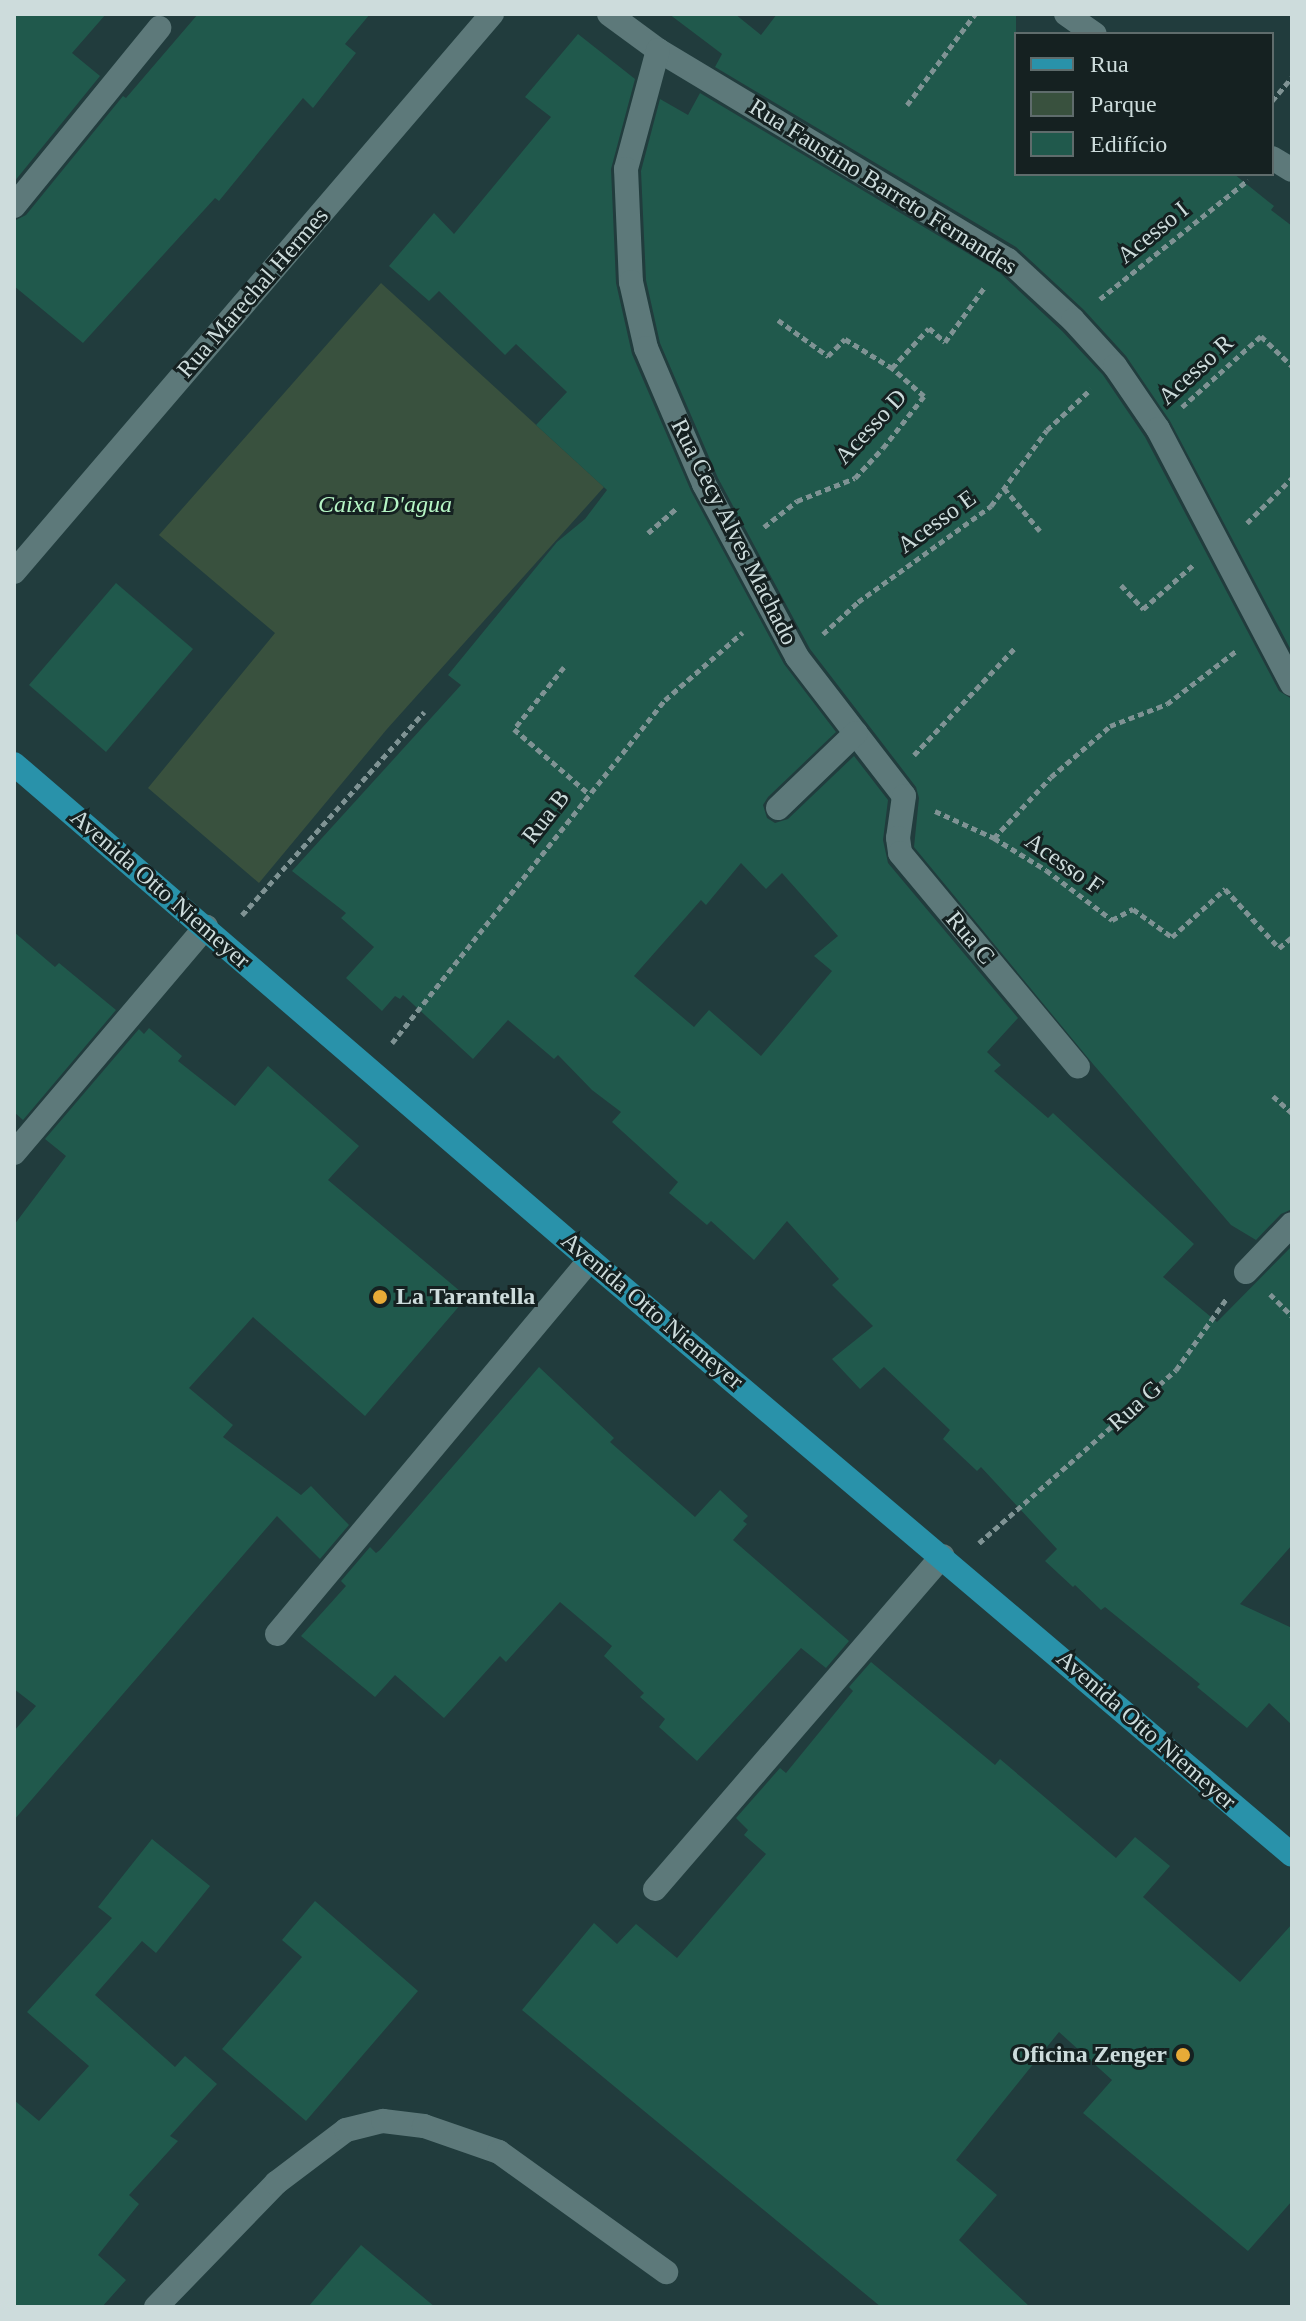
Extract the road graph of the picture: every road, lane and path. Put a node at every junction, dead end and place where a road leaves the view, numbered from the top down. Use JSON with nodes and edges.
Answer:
{"nodes":[{"id":1,"x":492,"y":14,"type":"edge"},
{"id":2,"x":609,"y":14,"type":"edge"},
{"id":3,"x":975,"y":14,"type":"edge"},
{"id":4,"x":1066,"y":14,"type":"edge"},
{"id":5,"x":159,"y":28,"type":"dead end"},
{"id":6,"x":1092,"y":32,"type":"edge"},
{"id":7,"x":658,"y":50,"type":"junction"},
{"id":8,"x":1292,"y":77,"type":"edge"},
{"id":9,"x":1274,"y":99,"type":"edge"},
{"id":10,"x":907,"y":105,"type":"dead end"},
{"id":11,"x":1274,"y":159,"type":"edge"},
{"id":12,"x":1292,"y":170,"type":"edge"},
{"id":13,"x":1253,"y":176,"type":"edge"},
{"id":14,"x":14,"y":206,"type":"edge"},
{"id":15,"x":1008,"y":260,"type":"junction"},
{"id":16,"x":778,"y":320,"type":"dead end"},
{"id":17,"x":1073,"y":320,"type":"junction"},
{"id":18,"x":1115,"y":366,"type":"junction"},
{"id":19,"x":1292,"y":366,"type":"edge"},
{"id":20,"x":892,"y":368,"type":"junction"},
{"id":21,"x":1158,"y":429,"type":"junction"},
{"id":22,"x":1292,"y":478,"type":"edge"},
{"id":23,"x":1004,"y":488,"type":"junction"},
{"id":24,"x":1040,"y":531,"type":"dead end"},
{"id":25,"x":1219,"y":546,"type":"junction"},
{"id":26,"x":737,"y":548,"type":"junction"},
{"id":27,"x":14,"y":572,"type":"edge"},
{"id":28,"x":1121,"y":585,"type":"dead end"},
{"id":29,"x":771,"y":609,"type":"junction"},
{"id":30,"x":1262,"y":631,"type":"junction"},
{"id":31,"x":1015,"y":648,"type":"dead end"},
{"id":32,"x":797,"y":657,"type":"junction"},
{"id":33,"x":564,"y":667,"type":"dead end"},
{"id":34,"x":1292,"y":684,"type":"edge"},
{"id":35,"x":424,"y":712,"type":"dead end"},
{"id":36,"x":856,"y":733,"type":"junction"},
{"id":37,"x":14,"y":764,"type":"edge"},
{"id":38,"x":898,"y":788,"type":"junction"},
{"id":39,"x":588,"y":793,"type":"junction"},
{"id":40,"x":778,"y":808,"type":"dead end"},
{"id":41,"x":994,"y":838,"type":"junction"},
{"id":42,"x":213,"y":934,"type":"junction"},
{"id":43,"x":1292,"y":937,"type":"edge"},
{"id":44,"x":1078,"y":1067,"type":"dead end"},
{"id":45,"x":372,"y":1069,"type":"junction"},
{"id":46,"x":1273,"y":1096,"type":"dead end"},
{"id":47,"x":1292,"y":1113,"type":"edge"},
{"id":48,"x":14,"y":1153,"type":"edge"},
{"id":49,"x":1292,"y":1224,"type":"edge"},
{"id":50,"x":590,"y":1260,"type":"junction"},
{"id":51,"x":1246,"y":1272,"type":"joint"},
{"id":52,"x":948,"y":1561,"type":"junction"},
{"id":53,"x":277,"y":1634,"type":"dead end"},
{"id":54,"x":1292,"y":1855,"type":"edge"},
{"id":55,"x":655,"y":1889,"type":"dead end"},
{"id":56,"x":666,"y":2272,"type":"dead end"},
{"id":57,"x":156,"y":2307,"type":"edge"}],
"edges":[{"from":1,"to":27,"type":"street","name":"Rua Marechal Hermes"},
{"from":2,"to":7,"type":"street","name":"Rua Faustino Barreto Fernandes"},
{"from":3,"to":10,"type":"path"},
{"from":4,"to":6,"type":"street"},
{"from":5,"to":14,"type":"street"},
{"from":7,"to":15,"type":"street","name":"Rua Faustino Barreto Fernandes"},
{"from":7,"to":26,"type":"street","name":"Rua Cecy Alves Machado"},
{"from":8,"to":9,"type":"path"},
{"from":11,"to":12,"type":"street"},
{"from":13,"to":17,"type":"path","name":"Acesso I"},
{"from":15,"to":17,"type":"street","name":"Rua Faustino Barreto Fernandes"},
{"from":15,"to":20,"type":"path","name":"Acesso D"},
{"from":16,"to":20,"type":"path"},
{"from":17,"to":18,"type":"street","name":"Rua Faustino Barreto Fernandes"},
{"from":18,"to":21,"type":"street","name":"Rua Faustino Barreto Fernandes"},
{"from":18,"to":23,"type":"path","name":"Acesso E"},
{"from":19,"to":21,"type":"path","name":"Acesso R"},
{"from":20,"to":26,"type":"path","name":"Acesso D"},
{"from":21,"to":25,"type":"street","name":"Rua Faustino Barreto Fernandes"},
{"from":22,"to":25,"type":"path"},
{"from":23,"to":24,"type":"path"},
{"from":23,"to":32,"type":"path","name":"Acesso E"},
{"from":25,"to":28,"type":"path"},
{"from":25,"to":30,"type":"street","name":"Rua Faustino Barreto Fernandes"},
{"from":26,"to":29,"type":"street","name":"Rua Cecy Alves Machado"},
{"from":29,"to":32,"type":"street","name":"Rua Cecy Alves Machado"},
{"from":29,"to":39,"type":"path","name":"Rua B"},
{"from":30,"to":34,"type":"street","name":"Rua Faustino Barreto Fernandes"},
{"from":30,"to":41,"type":"path","name":"Acesso F"},
{"from":31,"to":38,"type":"path"},
{"from":32,"to":36,"type":"street","name":"Rua Cecy Alves Machado"},
{"from":33,"to":39,"type":"path"},
{"from":35,"to":42,"type":"path"},
{"from":36,"to":38,"type":"street","name":"Rua Cecy Alves Machado"},
{"from":36,"to":40,"type":"street"},
{"from":37,"to":42,"type":"main road","name":"Avenida Otto Niemeyer"},
{"from":38,"to":41,"type":"path","name":"Acesso F"},
{"from":38,"to":44,"type":"street","name":"Rua C"},
{"from":39,"to":45,"type":"path","name":"Rua B"},
{"from":41,"to":43,"type":"path","name":"Acesso F"},
{"from":42,"to":45,"type":"main road","name":"Avenida Otto Niemeyer"},
{"from":42,"to":48,"type":"street"},
{"from":45,"to":50,"type":"main road","name":"Avenida Otto Niemeyer"},
{"from":46,"to":47,"type":"path"},
{"from":49,"to":51,"type":"street"},
{"from":50,"to":52,"type":"main road","name":"Avenida Otto Niemeyer"},
{"from":50,"to":53,"type":"street"},
{"from":51,"to":52,"type":"path","name":"Rua G"},
{"from":52,"to":54,"type":"main road","name":"Avenida Otto Niemeyer"},
{"from":52,"to":55,"type":"street"},
{"from":56,"to":57,"type":"street"}]}
